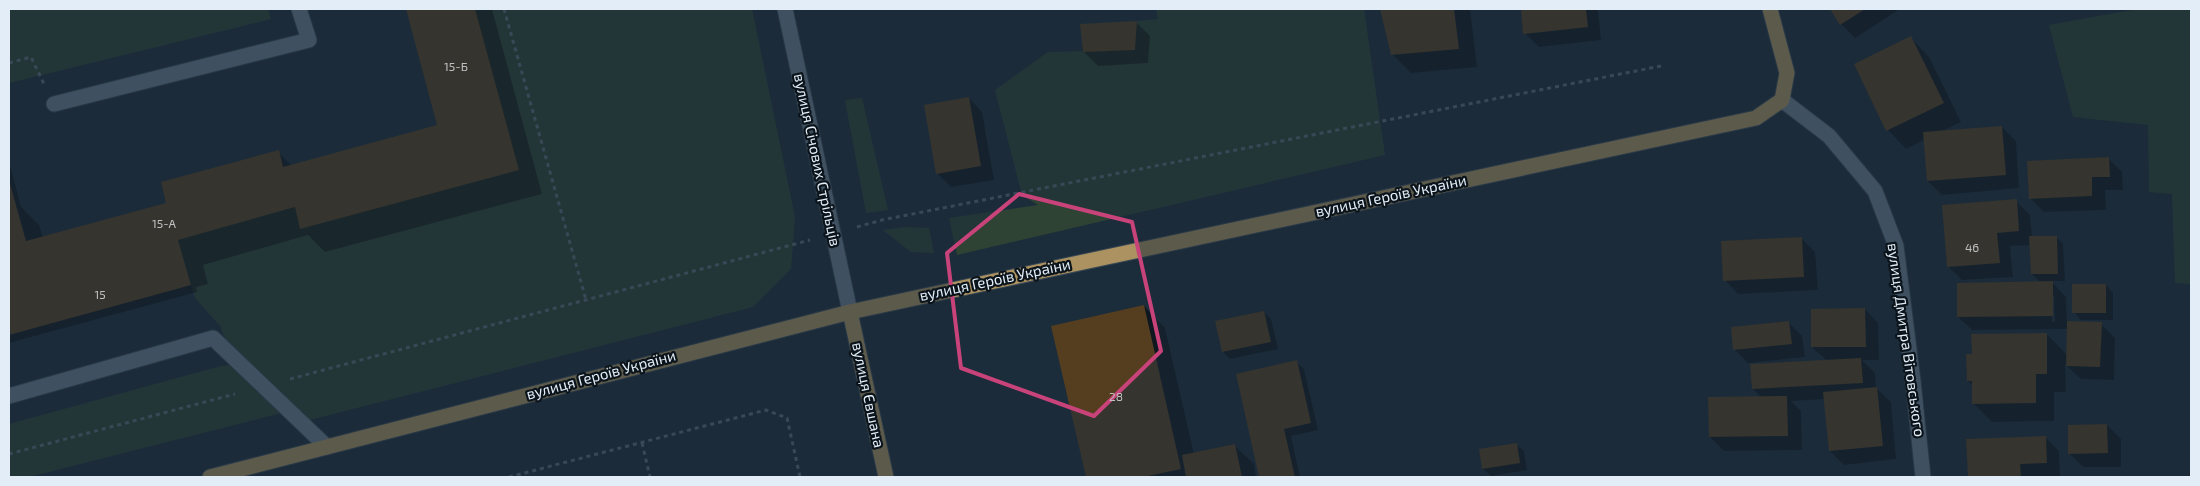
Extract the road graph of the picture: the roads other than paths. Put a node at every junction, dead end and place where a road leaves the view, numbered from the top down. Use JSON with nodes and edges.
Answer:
{"nodes":[{"id":1,"x":299,"y":9,"type":"edge"},
{"id":2,"x":785,"y":9,"type":"edge"},
{"id":3,"x":1770,"y":9,"type":"edge"},
{"id":4,"x":1782,"y":100,"type":"junction"},
{"id":5,"x":54,"y":104,"type":"road end"},
{"id":6,"x":850,"y":312,"type":"junction"},
{"id":7,"x":9,"y":396,"type":"edge"},
{"id":8,"x":327,"y":447,"type":"junction"},
{"id":9,"x":210,"y":477,"type":"edge"},
{"id":10,"x":886,"y":477,"type":"edge"},
{"id":11,"x":1923,"y":477,"type":"edge"}],
"edges":[{"from":1,"to":5,"type":"street"},
{"from":2,"to":6,"type":"street","name":"вулиця Січових Стрільців"},
{"from":3,"to":4,"type":"main road"},
{"from":4,"to":6,"type":"main road","name":"вулиця Героїв України"},
{"from":4,"to":11,"type":"street","name":"вулиця Дмитра Вітовського"},
{"from":6,"to":8,"type":"main road","name":"вулиця Героїв України"},
{"from":6,"to":10,"type":"main road","name":"вулиця Євшана"},
{"from":7,"to":8,"type":"street"},
{"from":8,"to":9,"type":"main road","name":"вулиця Героїв України"}]}
